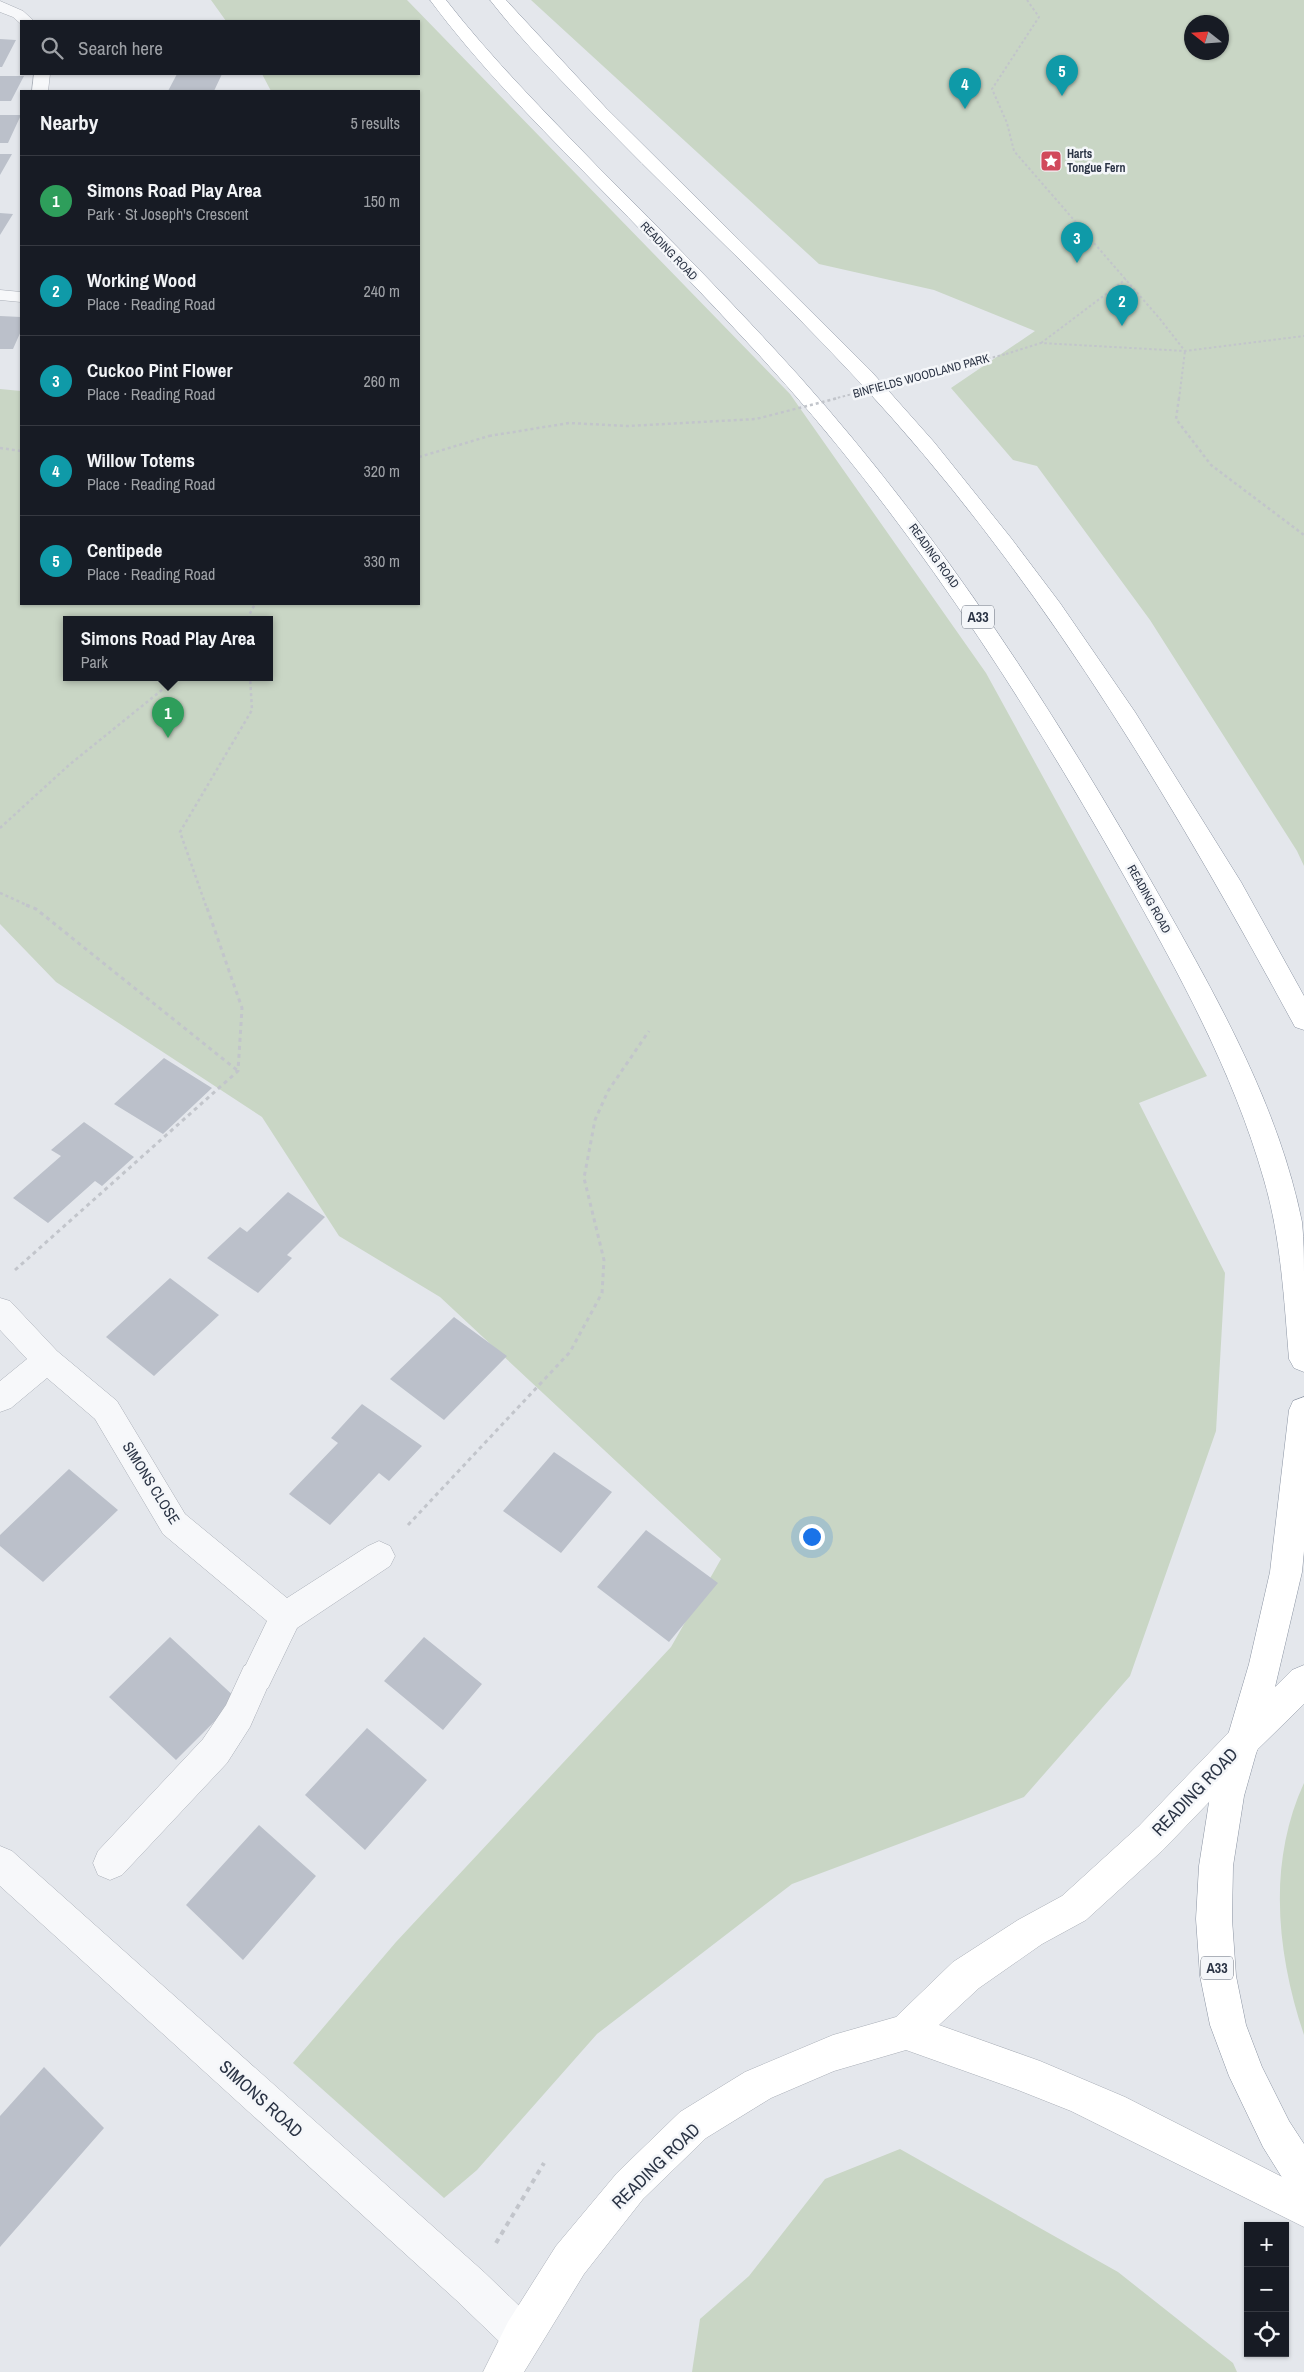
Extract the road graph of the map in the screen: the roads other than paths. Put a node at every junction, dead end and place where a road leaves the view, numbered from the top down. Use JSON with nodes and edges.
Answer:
{"nodes":[{"id":1,"x":438,"y":0,"type":"edge"},
{"id":2,"x":498,"y":0,"type":"edge"},
{"id":3,"x":0,"y":6,"type":"edge"},
{"id":4,"x":25,"y":20,"type":"edge"},
{"id":5,"x":42,"y":75,"type":"edge"},
{"id":6,"x":40,"y":90,"type":"edge"},
{"id":7,"x":0,"y":295,"type":"edge"},
{"id":8,"x":20,"y":297,"type":"edge"},
{"id":9,"x":1304,"y":1020,"type":"edge"},
{"id":10,"x":0,"y":1310,"type":"edge"},
{"id":11,"x":1304,"y":1359,"type":"edge"},
{"id":12,"x":48,"y":1360,"type":"junction"},
{"id":13,"x":0,"y":1399,"type":"edge"},
{"id":14,"x":1304,"y":1410,"type":"edge"},
{"id":15,"x":379,"y":1556,"type":"road end"},
{"id":16,"x":286,"y":1617,"type":"junction"},
{"id":17,"x":1304,"y":1681,"type":"edge"},
{"id":18,"x":1244,"y":1741,"type":"junction"},
{"id":19,"x":110,"y":1863,"type":"dead end"},
{"id":20,"x":6,"y":1880,"type":"edge"},
{"id":21,"x":906,"y":2032,"type":"junction"},
{"id":22,"x":1304,"y":2179,"type":"edge"},
{"id":23,"x":1304,"y":2208,"type":"edge"},
{"id":24,"x":522,"y":2336,"type":"junction"},
{"id":25,"x":503,"y":2372,"type":"edge"}],
"edges":[{"from":1,"to":11,"type":"main road","name":"READING ROAD","number":"A33"},
{"from":2,"to":9,"type":"main road"},
{"from":3,"to":4,"type":"street"},
{"from":5,"to":6,"type":"street"},
{"from":7,"to":8,"type":"street"},
{"from":10,"to":12,"type":"street","name":"SIMONS CLOSE"},
{"from":12,"to":13,"type":"street"},
{"from":12,"to":16,"type":"street","name":"SIMONS CLOSE"},
{"from":14,"to":18,"type":"main road","name":"READING ROAD","number":"A33"},
{"from":15,"to":16,"type":"street"},
{"from":16,"to":19,"type":"street"},
{"from":17,"to":18,"type":"main road","number":"A33"},
{"from":18,"to":21,"type":"main road","name":"READING ROAD"},
{"from":18,"to":22,"type":"main road","number":"A33"},
{"from":20,"to":24,"type":"street","name":"SIMONS ROAD"},
{"from":21,"to":23,"type":"main road"},
{"from":21,"to":24,"type":"main road","name":"READING ROAD"},
{"from":24,"to":25,"type":"main road","name":"READING ROAD"}]}
